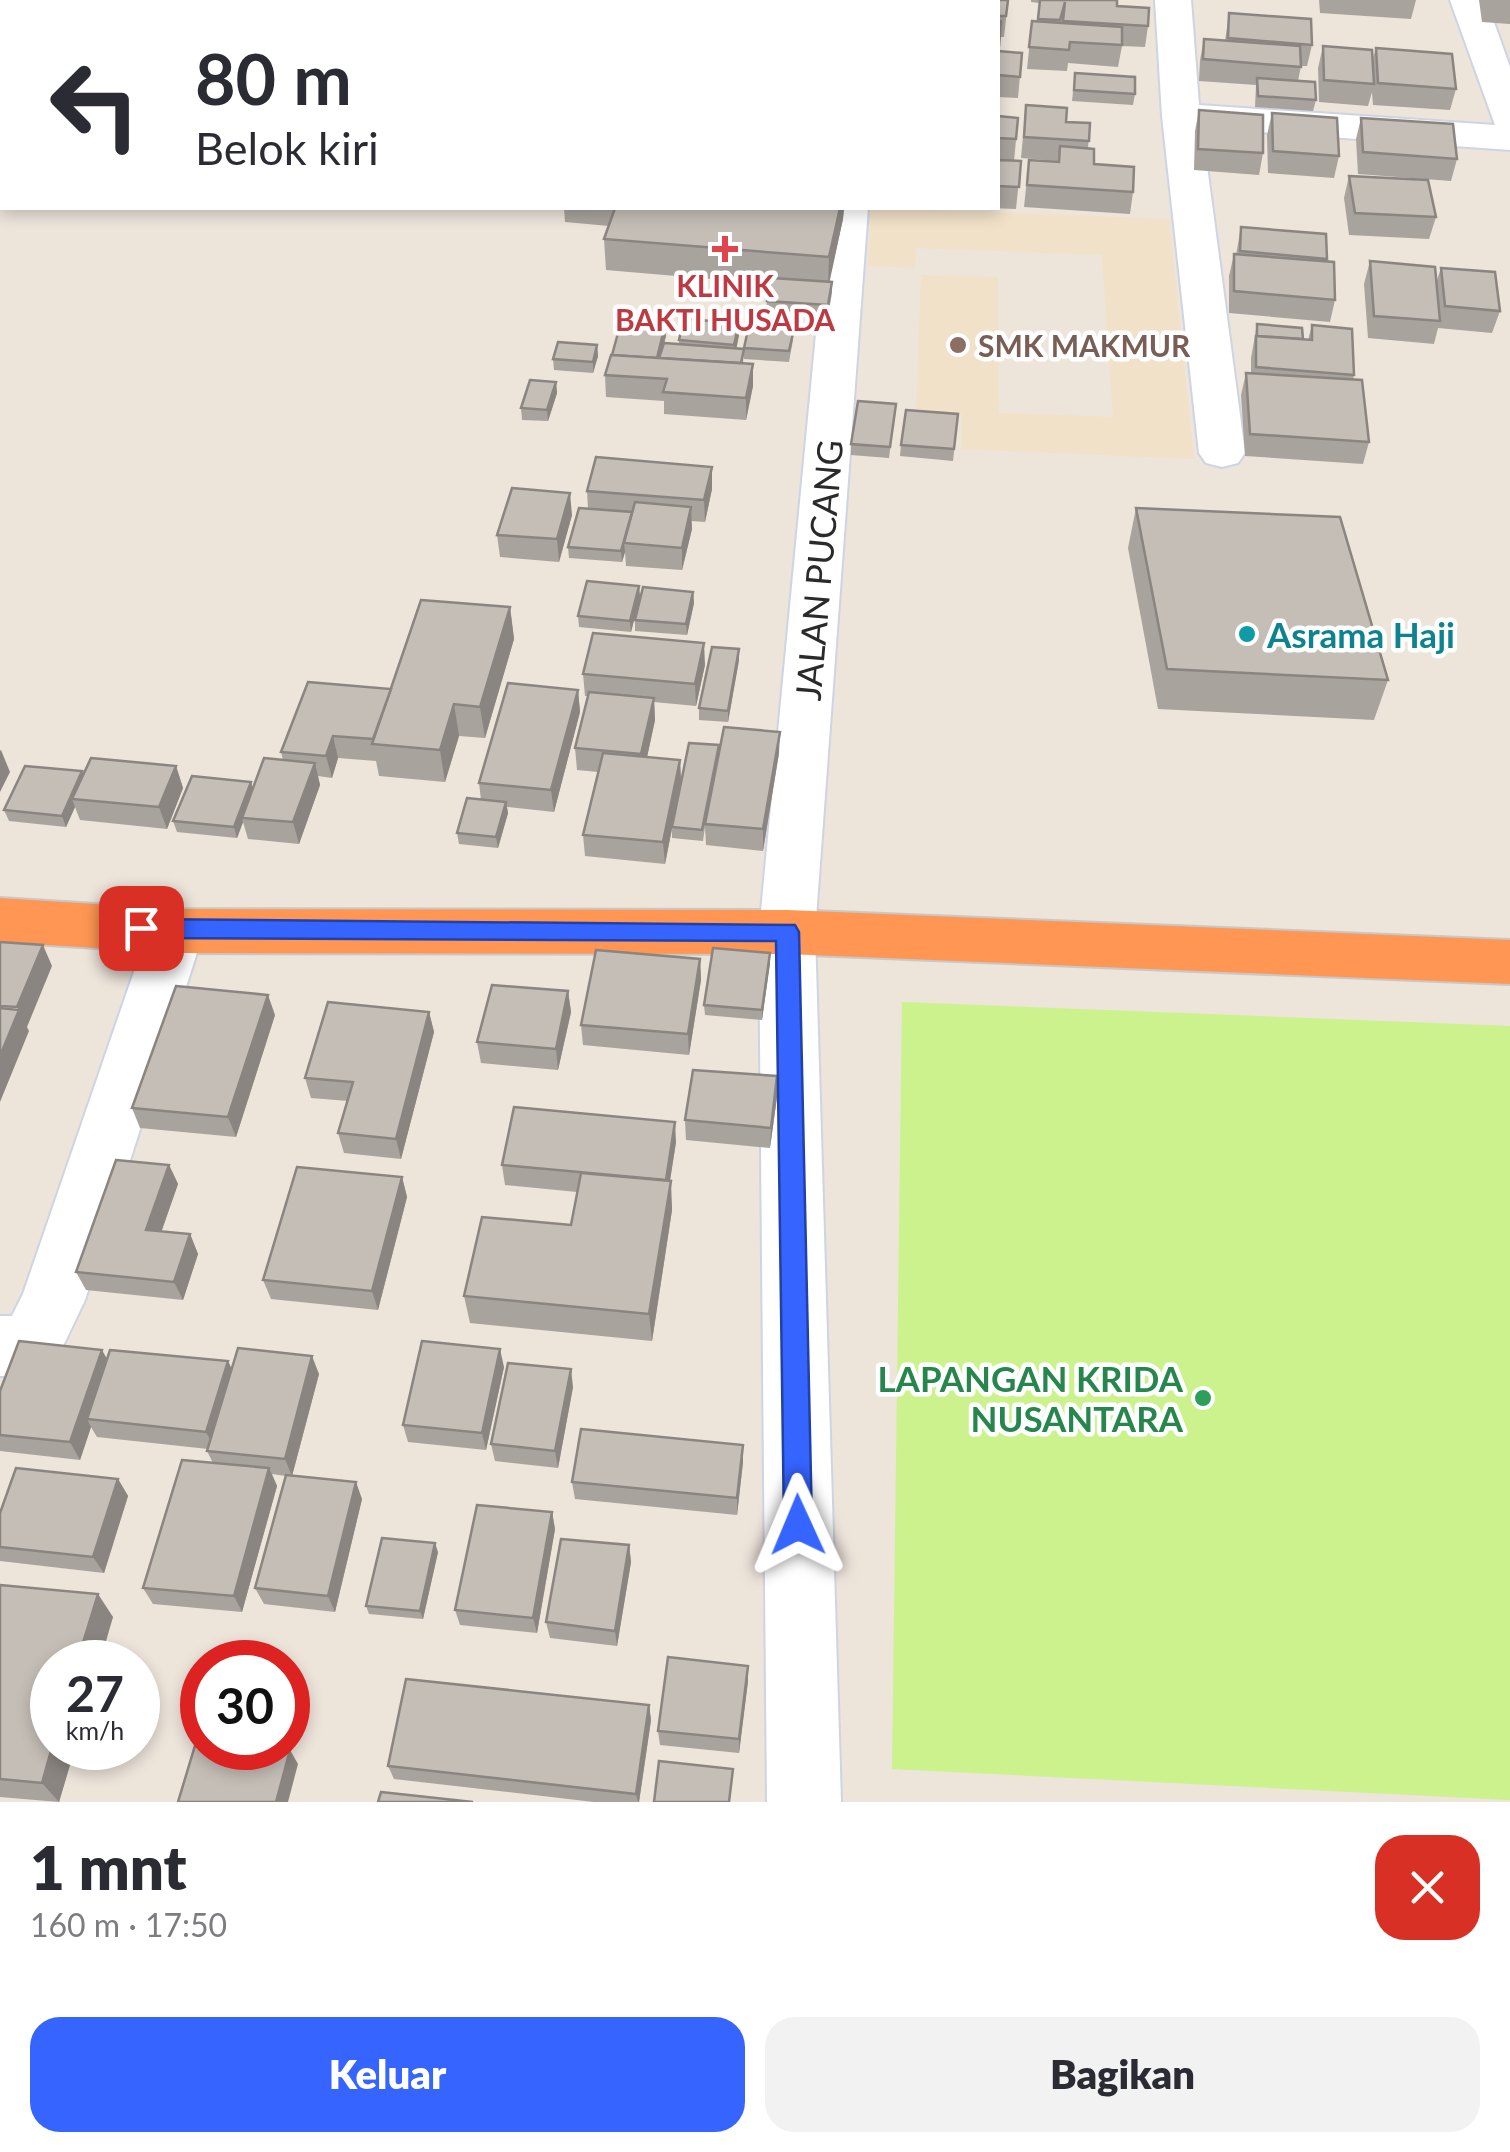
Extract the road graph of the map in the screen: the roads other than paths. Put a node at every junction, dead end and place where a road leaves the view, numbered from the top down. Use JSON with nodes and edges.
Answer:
{"nodes":[{"id":1,"x":1173,"y":0,"type":"edge"},
{"id":2,"x":1468,"y":0,"type":"edge"},
{"id":3,"x":1181,"y":116,"type":"junction"},
{"id":4,"x":1510,"y":120,"type":"edge"},
{"id":5,"x":1510,"y":138,"type":"edge"},
{"id":6,"x":848,"y":210,"type":"edge"},
{"id":7,"x":1222,"y":453,"type":"dead end"},
{"id":8,"x":0,"y":920,"type":"edge"},
{"id":9,"x":176,"y":930,"type":"junction"},
{"id":10,"x":787,"y":932,"type":"junction"},
{"id":11,"x":1510,"y":962,"type":"edge"},
{"id":12,"x":15,"y":1346,"type":"edge"},
{"id":13,"x":6,"y":1409,"type":"edge"},
{"id":14,"x":804,"y":1802,"type":"edge"}],
"edges":[{"from":1,"to":3,"type":"street"},
{"from":2,"to":4,"type":"street"},
{"from":3,"to":5,"type":"street"},
{"from":3,"to":7,"type":"street"},
{"from":6,"to":10,"type":"street","name":"JALAN PUCANG"},
{"from":8,"to":9,"type":"highway"},
{"from":9,"to":10,"type":"highway"},
{"from":9,"to":12,"type":"street"},
{"from":10,"to":11,"type":"highway"},
{"from":10,"to":14,"type":"street","name":"JALAN PUCANG"},
{"from":12,"to":13,"type":"street"}]}
